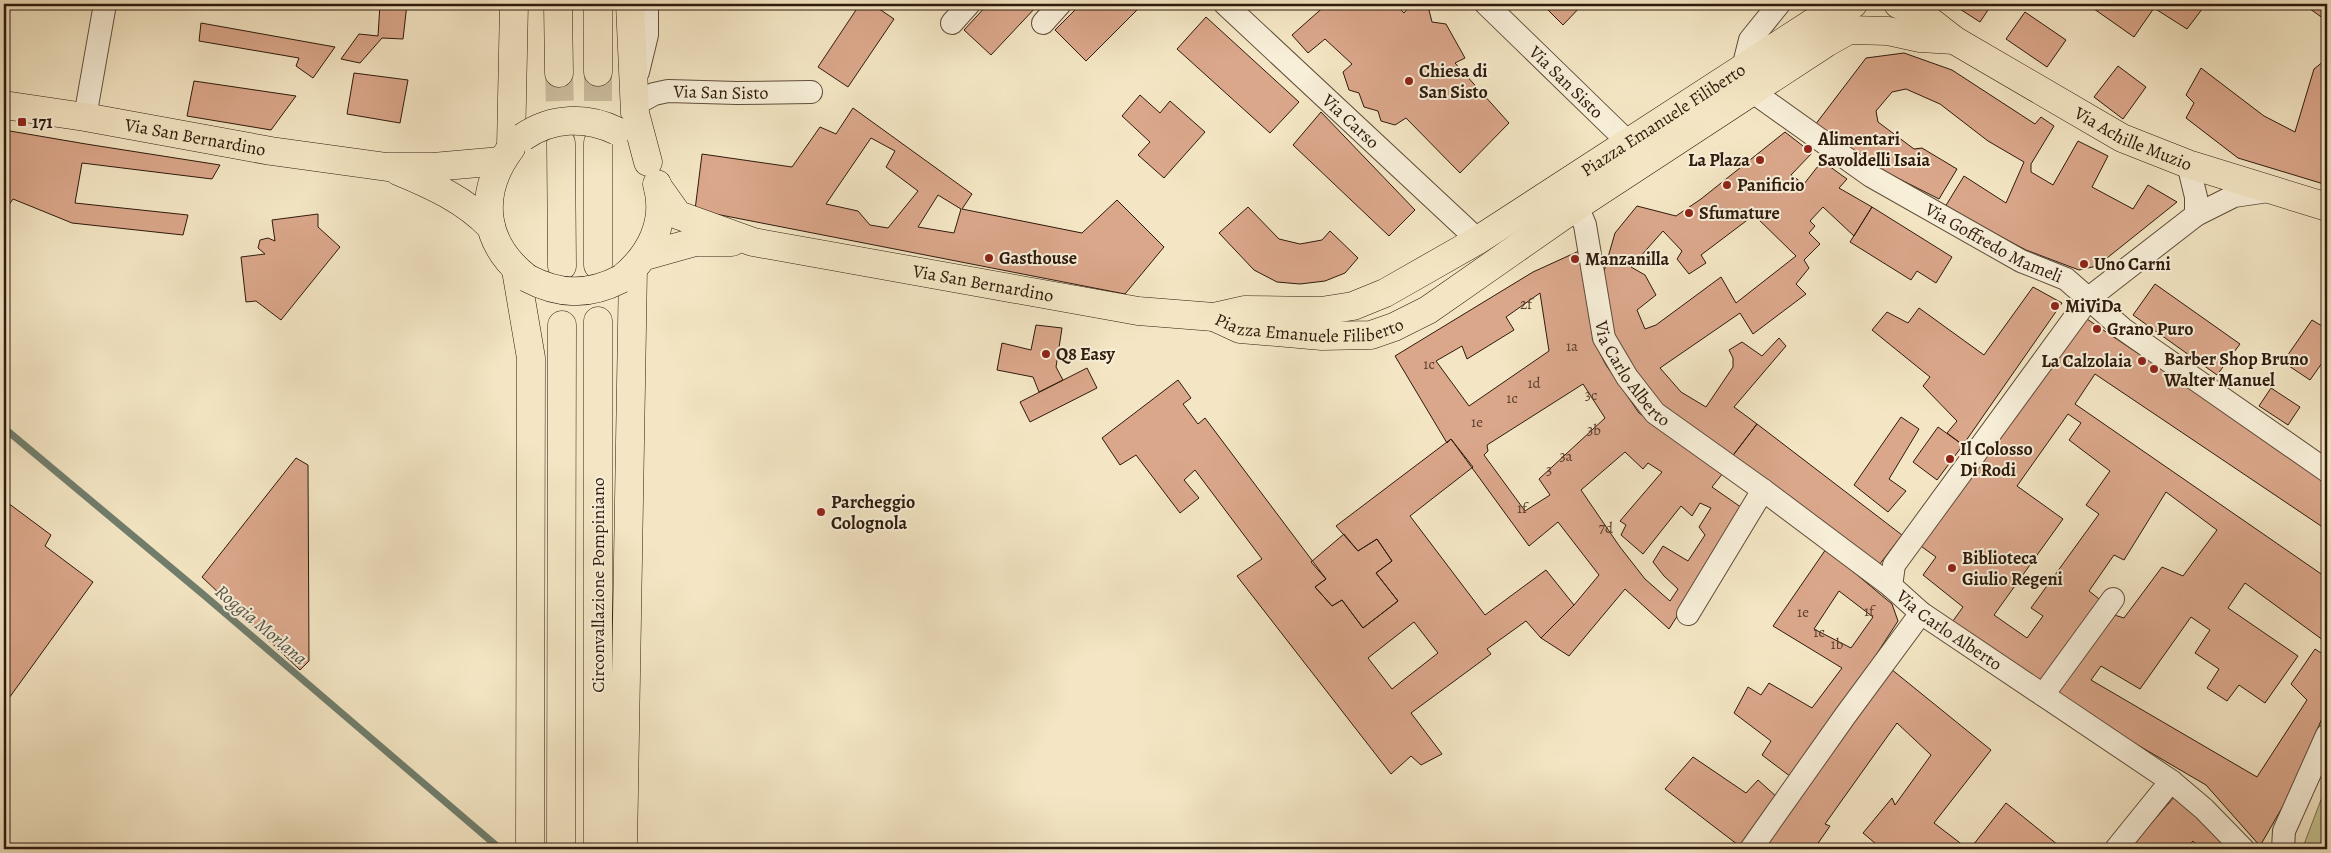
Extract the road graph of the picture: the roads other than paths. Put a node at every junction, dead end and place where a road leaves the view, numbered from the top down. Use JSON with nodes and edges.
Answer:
{"nodes":[{"id":1,"x":514,"y":4,"type":"edge"},
{"id":2,"x":558,"y":4,"type":"edge"},
{"id":3,"x":598,"y":4,"type":"edge"},
{"id":4,"x":630,"y":4,"type":"edge"},
{"id":5,"x":647,"y":4,"type":"edge"},
{"id":6,"x":969,"y":4,"type":"edge"},
{"id":7,"x":1060,"y":4,"type":"edge"},
{"id":8,"x":1225,"y":4,"type":"edge"},
{"id":9,"x":1486,"y":4,"type":"edge"},
{"id":10,"x":1779,"y":4,"type":"edge"},
{"id":11,"x":1898,"y":4,"type":"edge"},
{"id":12,"x":105,"y":7,"type":"edge"},
{"id":13,"x":1849,"y":10,"type":"edge"},
{"id":14,"x":952,"y":23,"type":"dead end"},
{"id":15,"x":1043,"y":23,"type":"dead end"},
{"id":16,"x":1954,"y":40,"type":"junction"},
{"id":17,"x":598,"y":72,"type":"tunnel mouth"},
{"id":18,"x":559,"y":73,"type":"tunnel mouth"},
{"id":19,"x":1748,"y":80,"type":"junction"},
{"id":20,"x":811,"y":92,"type":"dead end"},
{"id":21,"x":634,"y":98,"type":"junction"},
{"id":22,"x":4,"y":105,"type":"edge"},
{"id":23,"x":85,"y":116,"type":"junction"},
{"id":24,"x":607,"y":137,"type":"junction"},
{"id":25,"x":561,"y":143,"type":"tunnel mouth"},
{"id":26,"x":512,"y":149,"type":"junction"},
{"id":27,"x":1635,"y":153,"type":"junction"},
{"id":28,"x":648,"y":162,"type":"junction"},
{"id":29,"x":2188,"y":164,"type":"junction"},
{"id":30,"x":387,"y":167,"type":"junction"},
{"id":31,"x":658,"y":187,"type":"junction"},
{"id":32,"x":2268,"y":191,"type":"junction"},
{"id":33,"x":1577,"y":206,"type":"junction"},
{"id":34,"x":2327,"y":207,"type":"edge"},
{"id":35,"x":2196,"y":215,"type":"junction"},
{"id":36,"x":491,"y":227,"type":"junction"},
{"id":37,"x":1478,"y":240,"type":"junction"},
{"id":38,"x":753,"y":242,"type":"junction"},
{"id":39,"x":598,"y":265,"type":"dead end"},
{"id":40,"x":562,"y":266,"type":"dead end"},
{"id":41,"x":633,"y":268,"type":"junction"},
{"id":42,"x":521,"y":274,"type":"junction"},
{"id":43,"x":2089,"y":298,"type":"junction"},
{"id":44,"x":1214,"y":317,"type":"junction"},
{"id":45,"x":598,"y":321,"type":"dead end"},
{"id":46,"x":562,"y":325,"type":"dead end"},
{"id":47,"x":2327,"y":471,"type":"edge"},
{"id":48,"x":1763,"y":490,"type":"junction"},
{"id":49,"x":1891,"y":586,"type":"junction"},
{"id":50,"x":2113,"y":599,"type":"dead end"},
{"id":51,"x":1921,"y":613,"type":"junction"},
{"id":52,"x":1688,"y":614,"type":"dead end"},
{"id":53,"x":2043,"y":696,"type":"junction"},
{"id":54,"x":2327,"y":735,"type":"edge"},
{"id":55,"x":2171,"y":781,"type":"junction"},
{"id":56,"x":530,"y":849,"type":"edge"},
{"id":57,"x":561,"y":849,"type":"edge"},
{"id":58,"x":598,"y":849,"type":"edge"},
{"id":59,"x":623,"y":849,"type":"edge"},
{"id":60,"x":1752,"y":849,"type":"edge"},
{"id":61,"x":2116,"y":849,"type":"edge"},
{"id":62,"x":2243,"y":849,"type":"edge"},
{"id":63,"x":2283,"y":849,"type":"edge"}],
"edges":[{"from":1,"to":26,"type":"main road"},
{"from":2,"to":18,"type":"main road"},
{"from":3,"to":17,"type":"main road"},
{"from":4,"to":21,"type":"main road"},
{"from":5,"to":21,"type":"street"},
{"from":6,"to":14,"type":"street"},
{"from":7,"to":15,"type":"street"},
{"from":8,"to":37,"type":"street","name":"Via Carso"},
{"from":9,"to":27,"type":"street","name":"Via San Sisto"},
{"from":10,"to":19,"type":"street"},
{"from":11,"to":16,"type":"main road","name":"Via Achille Muzio"},
{"from":12,"to":23,"type":"street"},
{"from":13,"to":16,"type":"main road","name":"Via Achille Muzio"},
{"from":13,"to":19,"type":"main road","name":"Piazza Emanuele Filiberto"},
{"from":16,"to":29,"type":"main road","name":"Via Achille Muzio"},
{"from":19,"to":27,"type":"main road","name":"Piazza Emanuele Filiberto"},
{"from":19,"to":43,"type":"street","name":"Via Goffredo Mameli"},
{"from":20,"to":21,"type":"street","name":"Via San Sisto"},
{"from":21,"to":28,"type":"main road"},
{"from":22,"to":23,"type":"main road","name":"Via San Bernardino"},
{"from":23,"to":30,"type":"main road","name":"Via San Bernardino"},
{"from":24,"to":26,"type":"main road","name":"Via San Bernardino","bridge":true},
{"from":24,"to":28,"type":"main road","name":"Via San Bernardino"},
{"from":24,"to":39,"type":"main road"},
{"from":25,"to":40,"type":"main road"},
{"from":26,"to":30,"type":"main road","name":"Via San Bernardino"},
{"from":26,"to":36,"type":"main road","name":"Via San Bernardino"},
{"from":27,"to":33,"type":"main road","name":"Piazza Emanuele Filiberto"},
{"from":27,"to":37,"type":"main road","name":"Piazza Emanuele Filiberto"},
{"from":28,"to":31,"type":"main road","name":"Via San Bernardino"},
{"from":29,"to":32,"type":"main road","name":"Via Achille Muzio"},
{"from":29,"to":35,"type":"street"},
{"from":30,"to":36,"type":"main road","name":"Via San Bernardino"},
{"from":31,"to":38,"type":"main road","name":"Via San Bernardino"},
{"from":31,"to":41,"type":"main road","name":"Via San Bernardino"},
{"from":32,"to":34,"type":"main road","name":"Via Achille Muzio"},
{"from":32,"to":35,"type":"street"},
{"from":33,"to":44,"type":"main road","name":"Piazza Emanuele Filiberto"},
{"from":33,"to":48,"type":"street","name":"Via Carlo Alberto"},
{"from":35,"to":43,"type":"street"},
{"from":36,"to":42,"type":"main road","name":"Via San Bernardino"},
{"from":37,"to":44,"type":"main road","name":"Piazza Emanuele Filiberto"},
{"from":38,"to":41,"type":"main road","name":"Via San Bernardino"},
{"from":38,"to":44,"type":"main road","name":"Via San Bernardino"},
{"from":41,"to":42,"type":"main road","name":"Via San Bernardino","bridge":true},
{"from":41,"to":59,"type":"main road"},
{"from":42,"to":56,"type":"main road"},
{"from":43,"to":47,"type":"street","name":"Via Goffredo Mameli"},
{"from":43,"to":49,"type":"street"},
{"from":45,"to":58,"type":"main road","name":"Circonvallazione Pompiniano"},
{"from":46,"to":57,"type":"main road","name":"Circonvallazione Pompiniano"},
{"from":48,"to":49,"type":"street","name":"Via Carlo Alberto"},
{"from":48,"to":52,"type":"street"},
{"from":49,"to":51,"type":"street","name":"Via Carlo Alberto"},
{"from":50,"to":53,"type":"street"},
{"from":51,"to":53,"type":"street","name":"Via Carlo Alberto"},
{"from":51,"to":60,"type":"street"},
{"from":53,"to":55,"type":"street","name":"Via Carlo Alberto"},
{"from":54,"to":63,"type":"street"},
{"from":55,"to":61,"type":"street"},
{"from":55,"to":62,"type":"street","name":"Via Carlo Alberto"}]}
